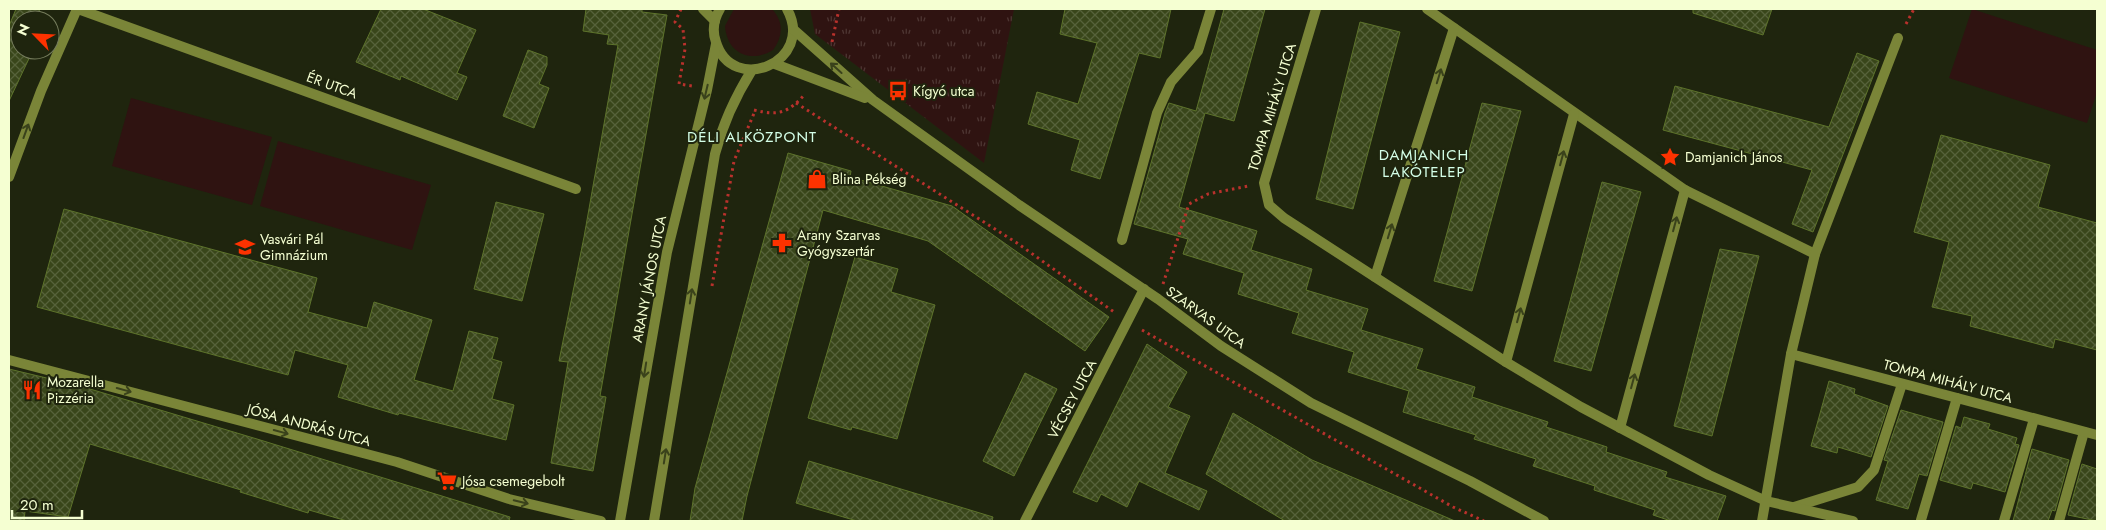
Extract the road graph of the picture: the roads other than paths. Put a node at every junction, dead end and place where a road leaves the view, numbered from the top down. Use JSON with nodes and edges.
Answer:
{"nodes":[{"id":1,"x":78,"y":9,"type":"edge"},
{"id":2,"x":702,"y":9,"type":"edge"},
{"id":3,"x":720,"y":9,"type":"edge"},
{"id":4,"x":1211,"y":9,"type":"edge"},
{"id":5,"x":1316,"y":9,"type":"edge"},
{"id":6,"x":1427,"y":9,"type":"edge"},
{"id":7,"x":790,"y":11,"type":"edge"},
{"id":8,"x":715,"y":21,"type":"junction"},
{"id":9,"x":1454,"y":28,"type":"junction"},
{"id":10,"x":793,"y":30,"type":"junction"},
{"id":11,"x":1898,"y":38,"type":"dead end"},
{"id":12,"x":716,"y":44,"type":"junction"},
{"id":13,"x":775,"y":64,"type":"junction"},
{"id":14,"x":752,"y":70,"type":"junction"},
{"id":15,"x":873,"y":100,"type":"junction"},
{"id":16,"x":1574,"y":114,"type":"junction"},
{"id":17,"x":9,"y":177,"type":"edge"},
{"id":18,"x":576,"y":189,"type":"dead end"},
{"id":19,"x":1684,"y":190,"type":"junction"},
{"id":20,"x":1122,"y":240,"type":"dead end"},
{"id":21,"x":1815,"y":254,"type":"junction"},
{"id":22,"x":1376,"y":277,"type":"junction"},
{"id":23,"x":1144,"y":289,"type":"junction"},
{"id":24,"x":1791,"y":354,"type":"junction"},
{"id":25,"x":9,"y":360,"type":"edge"},
{"id":26,"x":1506,"y":362,"type":"junction"},
{"id":27,"x":1902,"y":384,"type":"junction"},
{"id":28,"x":1957,"y":398,"type":"junction"},
{"id":29,"x":2034,"y":418,"type":"junction"},
{"id":30,"x":1620,"y":428,"type":"junction"},
{"id":31,"x":2084,"y":432,"type":"junction"},
{"id":32,"x":2097,"y":436,"type":"edge"},
{"id":33,"x":1766,"y":500,"type":"junction"},
{"id":34,"x":1794,"y":507,"type":"junction"},
{"id":35,"x":1921,"y":520,"type":"edge"},
{"id":36,"x":602,"y":521,"type":"edge"},
{"id":37,"x":620,"y":521,"type":"edge"},
{"id":38,"x":654,"y":521,"type":"edge"},
{"id":39,"x":1025,"y":521,"type":"edge"},
{"id":40,"x":1544,"y":521,"type":"edge"},
{"id":41,"x":1762,"y":521,"type":"edge"},
{"id":42,"x":1853,"y":521,"type":"edge"},
{"id":43,"x":2004,"y":521,"type":"edge"},
{"id":44,"x":2059,"y":521,"type":"edge"}],
"edges":[{"from":17,"to":1,"type":"street","one_way":true},
{"from":1,"to":18,"type":"street","name":"ÉR UTCA"},
{"from":2,"to":8,"type":"street"},
{"from":3,"to":8,"type":"street"},
{"from":4,"to":20,"type":"street"},
{"from":5,"to":22,"type":"street","name":"TOMPA MIHÁLY UTCA"},
{"from":6,"to":9,"type":"street"},
{"from":7,"to":10,"type":"street"},
{"from":8,"to":12,"type":"street","name":"ARANY JÁNOS UTCA"},
{"from":9,"to":16,"type":"street"},
{"from":22,"to":9,"type":"street","one_way":true},
{"from":10,"to":13,"type":"street"},
{"from":15,"to":10,"type":"street","name":"SZARVAS UTCA","one_way":true},
{"from":11,"to":21,"type":"street"},
{"from":12,"to":14,"type":"street"},
{"from":12,"to":37,"type":"street","name":"ARANY JÁNOS UTCA","one_way":true},
{"from":13,"to":14,"type":"street"},
{"from":13,"to":15,"type":"street","name":"SZARVAS UTCA"},
{"from":38,"to":14,"type":"street","one_way":true},
{"from":15,"to":23,"type":"street","name":"SZARVAS UTCA"},
{"from":16,"to":19,"type":"street"},
{"from":26,"to":16,"type":"street","one_way":true},
{"from":19,"to":21,"type":"street"},
{"from":30,"to":19,"type":"street","one_way":true},
{"from":21,"to":24,"type":"street"},
{"from":22,"to":26,"type":"street","name":"TOMPA MIHÁLY UTCA"},
{"from":23,"to":39,"type":"street","name":"VÉCSEY UTCA"},
{"from":23,"to":40,"type":"street","name":"SZARVAS UTCA"},
{"from":24,"to":27,"type":"street","name":"TOMPA MIHÁLY UTCA"},
{"from":24,"to":33,"type":"street"},
{"from":25,"to":36,"type":"street","name":"JÓSA ANDRÁS UTCA","one_way":true},
{"from":26,"to":30,"type":"street","name":"TOMPA MIHÁLY UTCA"},
{"from":27,"to":28,"type":"street","name":"TOMPA MIHÁLY UTCA"},
{"from":27,"to":34,"type":"street"},
{"from":28,"to":29,"type":"street","name":"TOMPA MIHÁLY UTCA"},
{"from":28,"to":35,"type":"street"},
{"from":29,"to":31,"type":"street","name":"TOMPA MIHÁLY UTCA"},
{"from":29,"to":43,"type":"street"},
{"from":30,"to":33,"type":"street","name":"TOMPA MIHÁLY UTCA"},
{"from":31,"to":32,"type":"street","name":"TOMPA MIHÁLY UTCA"},
{"from":31,"to":44,"type":"street"},
{"from":33,"to":34,"type":"street","name":"TOMPA MIHÁLY UTCA"},
{"from":33,"to":41,"type":"street"},
{"from":34,"to":42,"type":"street","name":"TOMPA MIHÁLY UTCA"}]}
